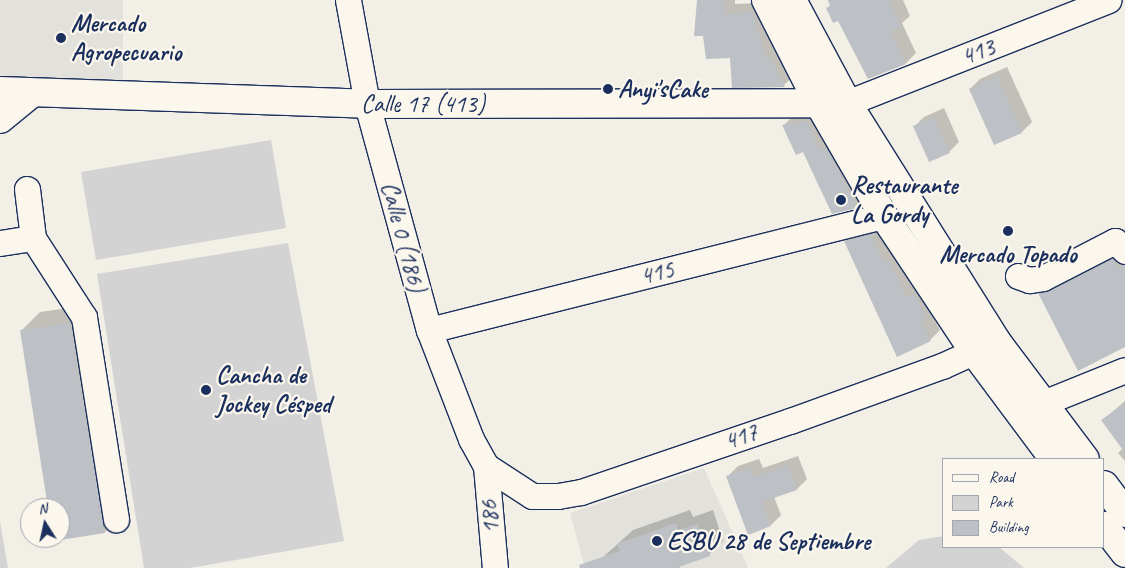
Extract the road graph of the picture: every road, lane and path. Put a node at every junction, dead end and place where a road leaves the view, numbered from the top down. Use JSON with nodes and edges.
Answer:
{"nodes":[{"id":1,"x":348,"y":0,"type":"edge"},
{"id":2,"x":766,"y":0,"type":"edge"},
{"id":3,"x":792,"y":0,"type":"edge"},
{"id":4,"x":1101,"y":2,"type":"edge"},
{"id":5,"x":0,"y":91,"type":"edge"},
{"id":6,"x":33,"y":93,"type":"junction"},
{"id":7,"x":818,"y":102,"type":"junction"},
{"id":8,"x":847,"y":102,"type":"junction"},
{"id":9,"x":367,"y":104,"type":"junction"},
{"id":10,"x":0,"y":120,"type":"edge"},
{"id":11,"x":27,"y":189,"type":"dead end"},
{"id":12,"x":884,"y":216,"type":"junction"},
{"id":13,"x":33,"y":238,"type":"junction"},
{"id":14,"x":0,"y":243,"type":"edge"},
{"id":15,"x":1125,"y":251,"type":"edge"},
{"id":16,"x":1018,"y":276,"type":"dead end"},
{"id":17,"x":429,"y":330,"type":"junction"},
{"id":18,"x":986,"y":347,"type":"junction"},
{"id":19,"x":1125,"y":370,"type":"edge"},
{"id":20,"x":1043,"y":404,"type":"junction"},
{"id":21,"x":1053,"y":458,"type":"edge"},
{"id":22,"x":1084,"y":458,"type":"edge"},
{"id":23,"x":486,"y":466,"type":"junction"},
{"id":24,"x":1105,"y":486,"type":"edge"},
{"id":25,"x":1125,"y":513,"type":"edge"},
{"id":26,"x":116,"y":520,"type":"dead end"},
{"id":27,"x":495,"y":568,"type":"edge"}],
"edges":[{"from":1,"to":9,"type":"street","name":"Calle 0 (186)"},
{"from":2,"to":7,"type":"main road"},
{"from":3,"to":8,"type":"main road"},
{"from":4,"to":8,"type":"street","name":"413"},
{"from":5,"to":6,"type":"main road","name":"Calle 17 (413)"},
{"from":6,"to":9,"type":"main road","name":"Calle 17 (413)"},
{"from":6,"to":10,"type":"street"},
{"from":7,"to":8,"type":"main road","name":"Calle 17 (413)"},
{"from":7,"to":9,"type":"main road","name":"Calle 17 (413)"},
{"from":7,"to":12,"type":"main road"},
{"from":8,"to":18,"type":"main road"},
{"from":9,"to":17,"type":"street","name":"Calle 0 (186)"},
{"from":11,"to":13,"type":"street"},
{"from":12,"to":17,"type":"street","name":"415"},
{"from":12,"to":18,"type":"main road"},
{"from":13,"to":14,"type":"street"},
{"from":13,"to":26,"type":"street"},
{"from":15,"to":16,"type":"street"},
{"from":17,"to":23,"type":"street","name":"Calle 0 (186)"},
{"from":18,"to":20,"type":"main road"},
{"from":18,"to":21,"type":"main road"},
{"from":18,"to":23,"type":"street","name":"417"},
{"from":19,"to":20,"type":"street"},
{"from":20,"to":22,"type":"main road"},
{"from":23,"to":27,"type":"street","name":"186"},
{"from":24,"to":25,"type":"main road"}]}
